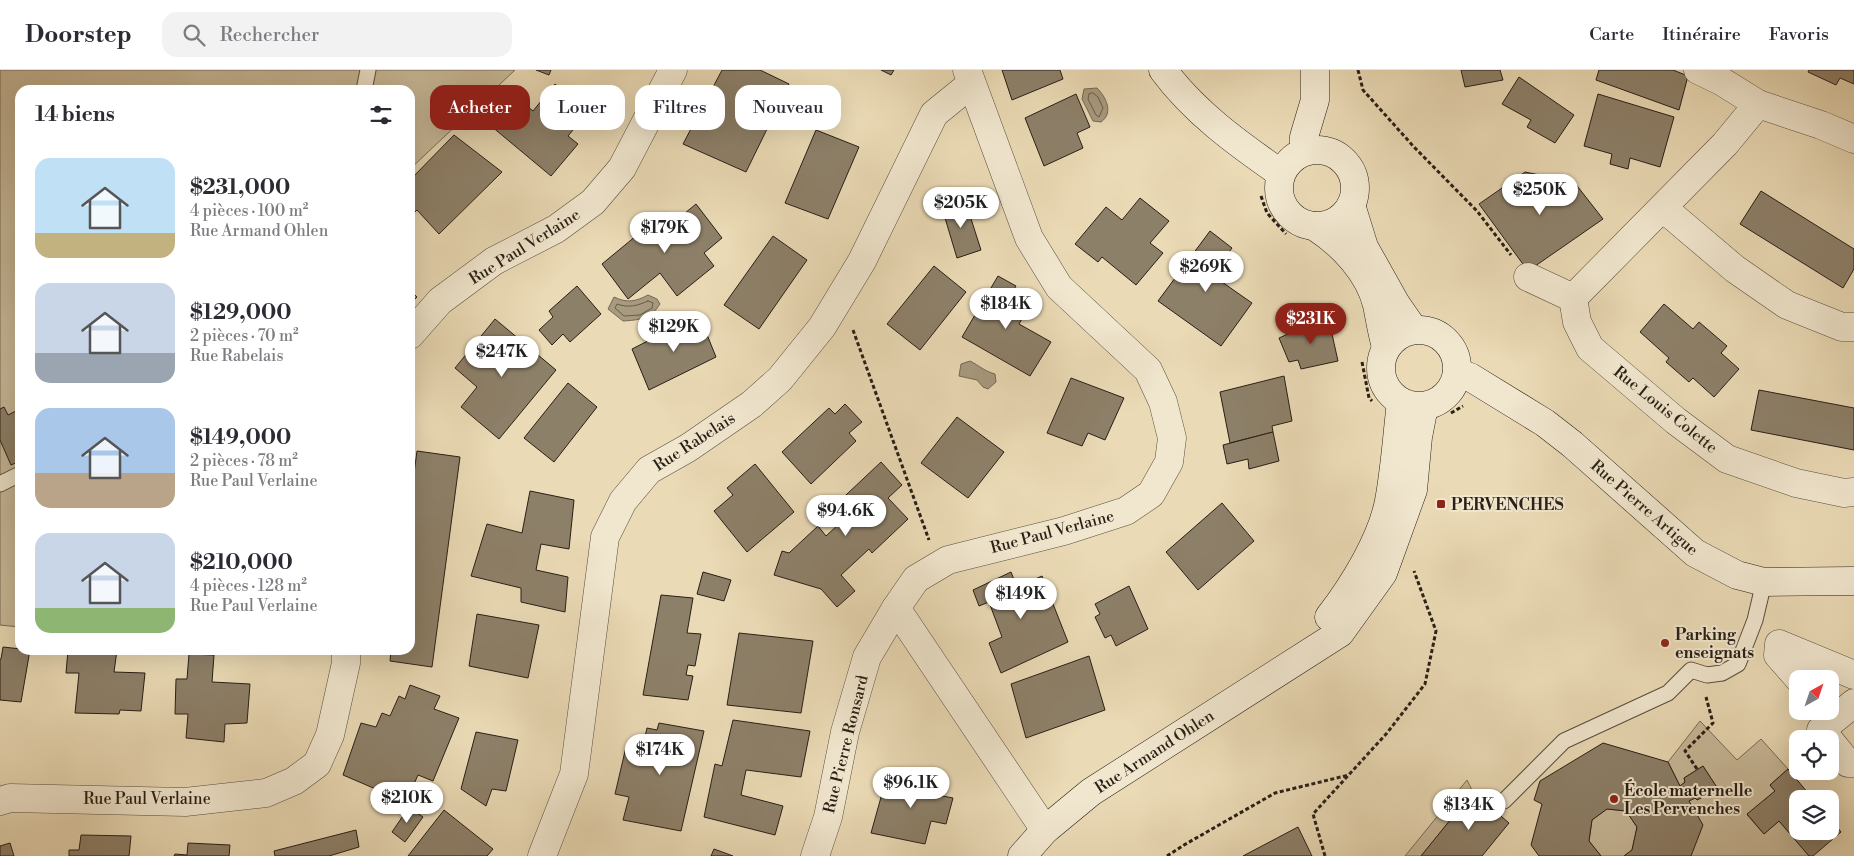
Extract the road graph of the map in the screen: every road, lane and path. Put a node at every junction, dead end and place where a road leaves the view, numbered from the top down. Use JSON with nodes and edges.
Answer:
{"nodes":[{"id":1,"x":368,"y":70,"type":"edge"},
{"id":2,"x":673,"y":70,"type":"edge"},
{"id":3,"x":1163,"y":70,"type":"edge"},
{"id":4,"x":1315,"y":70,"type":"edge"},
{"id":5,"x":1358,"y":70,"type":"edge"},
{"id":6,"x":1698,"y":70,"type":"edge"},
{"id":7,"x":969,"y":77,"type":"edge"},
{"id":8,"x":365,"y":85,"type":"edge"},
{"id":9,"x":1315,"y":100,"type":"junction"},
{"id":10,"x":1758,"y":104,"type":"junction"},
{"id":11,"x":1854,"y":138,"type":"edge"},
{"id":12,"x":1304,"y":151,"type":"junction"},
{"id":13,"x":1332,"y":153,"type":"junction"},
{"id":14,"x":1269,"y":180,"type":"junction"},
{"id":15,"x":1351,"y":205,"type":"junction"},
{"id":16,"x":1663,"y":208,"type":"junction"},
{"id":17,"x":1303,"y":233,"type":"junction"},
{"id":18,"x":1528,"y":277,"type":"joint"},
{"id":19,"x":840,"y":296,"type":"junction"},
{"id":20,"x":1573,"y":298,"type":"junction"},
{"id":21,"x":1854,"y":327,"type":"edge"},
{"id":22,"x":415,"y":330,"type":"edge"},
{"id":23,"x":1414,"y":330,"type":"junction"},
{"id":24,"x":1375,"y":352,"type":"junction"},
{"id":25,"x":1457,"y":373,"type":"junction"},
{"id":26,"x":1400,"y":404,"type":"junction"},
{"id":27,"x":15,"y":476,"type":"edge"},
{"id":28,"x":0,"y":484,"type":"edge"},
{"id":29,"x":1854,"y":492,"type":"edge"},
{"id":30,"x":1412,"y":563,"type":"dead end"},
{"id":31,"x":938,"y":566,"type":"junction"},
{"id":32,"x":1854,"y":581,"type":"edge"},
{"id":33,"x":1764,"y":582,"type":"junction"},
{"id":34,"x":896,"y":608,"type":"junction"},
{"id":35,"x":346,"y":655,"type":"edge"},
{"id":36,"x":1791,"y":670,"type":"edge"},
{"id":37,"x":1819,"y":670,"type":"edge"},
{"id":38,"x":1700,"y":673,"type":"junction"},
{"id":39,"x":1839,"y":673,"type":"edge"},
{"id":40,"x":1854,"y":675,"type":"edge"},
{"id":41,"x":1851,"y":712,"type":"edge"},
{"id":42,"x":1823,"y":730,"type":"edge"},
{"id":43,"x":1839,"y":751,"type":"edge"},
{"id":44,"x":1854,"y":763,"type":"edge"},
{"id":45,"x":1697,"y":770,"type":"dead end"},
{"id":46,"x":1349,"y":775,"type":"junction"},
{"id":47,"x":1504,"y":800,"type":"dead end"},
{"id":48,"x":0,"y":801,"type":"edge"},
{"id":49,"x":1045,"y":830,"type":"junction"},
{"id":50,"x":542,"y":856,"type":"edge"},
{"id":51,"x":815,"y":856,"type":"edge"},
{"id":52,"x":1022,"y":856,"type":"edge"},
{"id":53,"x":1167,"y":856,"type":"edge"},
{"id":54,"x":1325,"y":856,"type":"edge"}],
"edges":[{"from":1,"to":8,"type":"lane"},
{"from":2,"to":22,"type":"street","name":"Rue Paul Verlaine"},
{"from":3,"to":14,"type":"street"},
{"from":4,"to":9,"type":"street"},
{"from":5,"to":18,"type":"path"},
{"from":6,"to":10,"type":"street"},
{"from":7,"to":19,"type":"street","name":"Rue Rabelais"},
{"from":7,"to":31,"type":"street","name":"Rue Paul Verlaine"},
{"from":9,"to":12,"type":"street"},
{"from":9,"to":13,"type":"street"},
{"from":10,"to":11,"type":"street"},
{"from":10,"to":16,"type":"street"},
{"from":12,"to":13,"type":"street"},
{"from":12,"to":14,"type":"street"},
{"from":13,"to":15,"type":"street"},
{"from":14,"to":17,"type":"street"},
{"from":14,"to":17,"type":"path"},
{"from":15,"to":17,"type":"street"},
{"from":15,"to":23,"type":"street"},
{"from":16,"to":20,"type":"street"},
{"from":16,"to":21,"type":"street"},
{"from":17,"to":24,"type":"street"},
{"from":18,"to":20,"type":"street"},
{"from":19,"to":31,"type":"path"},
{"from":19,"to":50,"type":"street","name":"Rue Rabelais"},
{"from":20,"to":29,"type":"street","name":"Rue Louis Colette"},
{"from":23,"to":24,"type":"street"},
{"from":23,"to":25,"type":"street"},
{"from":24,"to":26,"type":"street"},
{"from":24,"to":26,"type":"path"},
{"from":25,"to":26,"type":"street"},
{"from":25,"to":33,"type":"street","name":"Rue Pierre Artigue"},
{"from":26,"to":49,"type":"street","name":"Rue Armand Ohlen"},
{"from":27,"to":28,"type":"lane"},
{"from":30,"to":46,"type":"path"},
{"from":31,"to":34,"type":"street","name":"Rue Paul Verlaine"},
{"from":32,"to":33,"type":"street","name":"Rue Pierre Artigue"},
{"from":33,"to":38,"type":"lane"},
{"from":34,"to":49,"type":"street"},
{"from":34,"to":51,"type":"street","name":"Rue Pierre Ronsard"},
{"from":35,"to":48,"type":"street","name":"Rue Paul Verlaine"},
{"from":36,"to":37,"type":"street"},
{"from":38,"to":45,"type":"path"},
{"from":38,"to":47,"type":"lane"},
{"from":39,"to":40,"type":"street"},
{"from":41,"to":42,"type":"street"},
{"from":43,"to":44,"type":"street"},
{"from":46,"to":53,"type":"path"},
{"from":46,"to":54,"type":"path"},
{"from":49,"to":52,"type":"street","name":"Rue Armand Ohlen"}]}
